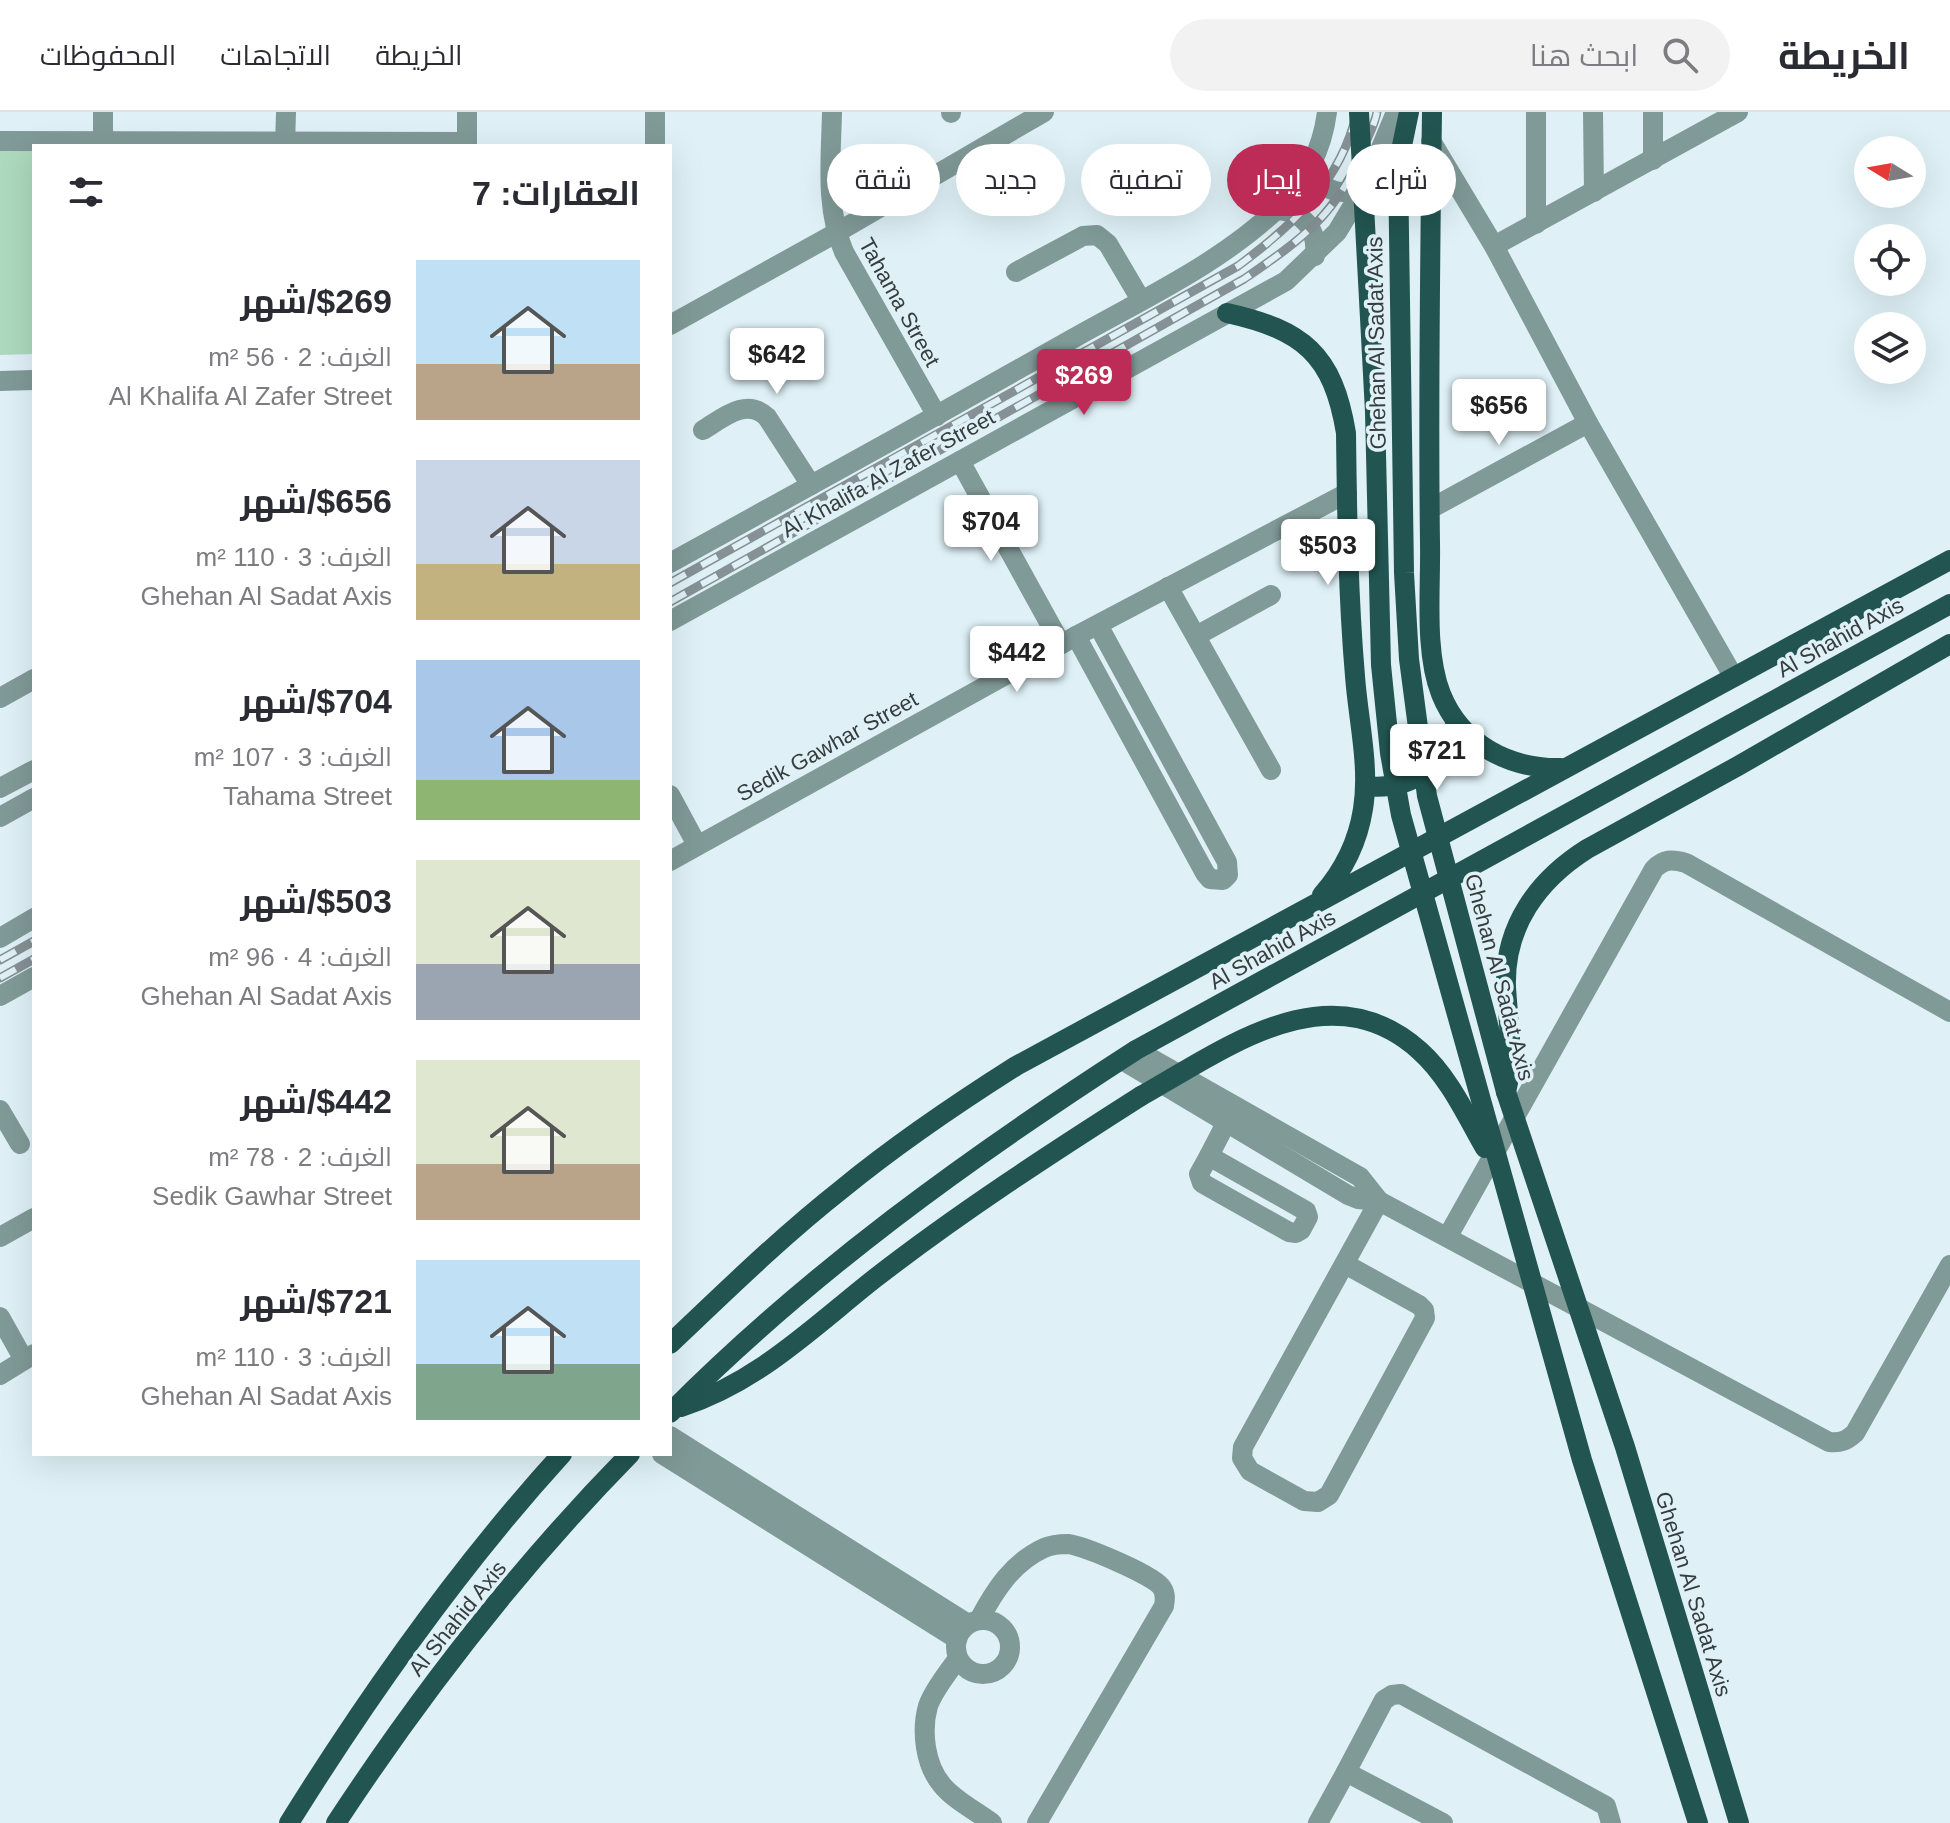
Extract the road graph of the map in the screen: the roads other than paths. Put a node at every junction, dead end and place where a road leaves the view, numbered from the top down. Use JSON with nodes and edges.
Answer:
{"nodes":[{"id":1,"x":103,"y":112,"type":"edge"},
{"id":2,"x":286,"y":112,"type":"edge"},
{"id":3,"x":467,"y":112,"type":"edge"},
{"id":4,"x":655,"y":112,"type":"edge"},
{"id":5,"x":832,"y":112,"type":"edge"},
{"id":6,"x":1044,"y":112,"type":"edge"},
{"id":7,"x":1327,"y":112,"type":"edge"},
{"id":8,"x":1359,"y":112,"type":"edge"},
{"id":9,"x":1396,"y":112,"type":"edge"},
{"id":10,"x":1409,"y":112,"type":"edge"},
{"id":11,"x":1432,"y":112,"type":"edge"},
{"id":12,"x":1536,"y":112,"type":"edge"},
{"id":13,"x":1593,"y":112,"type":"edge"},
{"id":14,"x":1653,"y":112,"type":"edge"},
{"id":15,"x":1738,"y":112,"type":"edge"},
{"id":16,"x":0,"y":141,"type":"edge"},
{"id":17,"x":1431,"y":141,"type":"junction"},
{"id":18,"x":103,"y":143,"type":"edge"},
{"id":19,"x":285,"y":144,"type":"edge"},
{"id":20,"x":467,"y":144,"type":"edge"},
{"id":21,"x":655,"y":144,"type":"edge"},
{"id":22,"x":1320,"y":144,"type":"edge"},
{"id":23,"x":1383,"y":144,"type":"edge"},
{"id":24,"x":1653,"y":160,"type":"junction"},
{"id":25,"x":1594,"y":192,"type":"junction"},
{"id":26,"x":1269,"y":216,"type":"edge"},
{"id":27,"x":1299,"y":216,"type":"edge"},
{"id":28,"x":1347,"y":216,"type":"edge"},
{"id":29,"x":1536,"y":224,"type":"junction"},
{"id":30,"x":836,"y":233,"type":"junction"},
{"id":31,"x":1494,"y":246,"type":"junction"},
{"id":32,"x":1315,"y":256,"type":"junction"},
{"id":33,"x":1016,"y":272,"type":"dead end"},
{"id":34,"x":1141,"y":300,"type":"junction"},
{"id":35,"x":1227,"y":313,"type":"junction"},
{"id":36,"x":672,"y":324,"type":"edge"},
{"id":37,"x":32,"y":380,"type":"edge"},
{"id":38,"x":0,"y":381,"type":"edge"},
{"id":39,"x":937,"y":416,"type":"junction"},
{"id":40,"x":1588,"y":423,"type":"junction"},
{"id":41,"x":703,"y":430,"type":"dead end"},
{"id":42,"x":960,"y":461,"type":"junction"},
{"id":43,"x":811,"y":485,"type":"junction"},
{"id":44,"x":1347,"y":493,"type":"junction"},
{"id":45,"x":1430,"y":509,"type":"junction"},
{"id":46,"x":1950,"y":560,"type":"edge"},
{"id":47,"x":672,"y":562,"type":"edge"},
{"id":48,"x":1168,"y":587,"type":"junction"},
{"id":49,"x":1271,"y":595,"type":"dead end"},
{"id":50,"x":1950,"y":604,"type":"edge"},
{"id":51,"x":672,"y":620,"type":"edge"},
{"id":52,"x":1098,"y":625,"type":"junction"},
{"id":53,"x":1196,"y":636,"type":"junction"},
{"id":54,"x":1068,"y":640,"type":"junction"},
{"id":55,"x":1950,"y":644,"type":"edge"},
{"id":56,"x":1733,"y":676,"type":"junction"},
{"id":57,"x":32,"y":684,"type":"edge"},
{"id":58,"x":0,"y":698,"type":"edge"},
{"id":59,"x":1456,"y":722,"type":"junction"},
{"id":60,"x":1561,"y":768,"type":"junction"},
{"id":61,"x":1177,"y":770,"type":"junction"},
{"id":62,"x":1271,"y":770,"type":"dead end"},
{"id":63,"x":32,"y":771,"type":"edge"},
{"id":64,"x":1155,"y":782,"type":"junction"},
{"id":65,"x":1365,"y":786,"type":"junction"},
{"id":66,"x":0,"y":788,"type":"edge"},
{"id":67,"x":32,"y":799,"type":"edge"},
{"id":68,"x":672,"y":799,"type":"edge"},
{"id":69,"x":0,"y":817,"type":"edge"},
{"id":70,"x":697,"y":845,"type":"junction"},
{"id":71,"x":672,"y":860,"type":"edge"},
{"id":72,"x":1318,"y":900,"type":"junction"},
{"id":73,"x":32,"y":919,"type":"edge"},
{"id":74,"x":0,"y":938,"type":"edge"},
{"id":75,"x":32,"y":978,"type":"edge"},
{"id":76,"x":0,"y":996,"type":"edge"},
{"id":77,"x":1950,"y":1012,"type":"edge"},
{"id":78,"x":1129,"y":1055,"type":"junction"},
{"id":79,"x":1506,"y":1092,"type":"junction"},
{"id":80,"x":0,"y":1110,"type":"edge"},
{"id":81,"x":1226,"y":1123,"type":"junction"},
{"id":82,"x":20,"y":1144,"type":"dead end"},
{"id":83,"x":1209,"y":1156,"type":"junction"},
{"id":84,"x":1501,"y":1174,"type":"junction"},
{"id":85,"x":1379,"y":1201,"type":"junction"},
{"id":86,"x":32,"y":1219,"type":"edge"},
{"id":87,"x":1448,"y":1236,"type":"junction"},
{"id":88,"x":0,"y":1237,"type":"edge"},
{"id":89,"x":1345,"y":1264,"type":"junction"},
{"id":90,"x":1950,"y":1265,"type":"edge"},
{"id":91,"x":0,"y":1317,"type":"edge"},
{"id":92,"x":672,"y":1342,"type":"edge"},
{"id":93,"x":29,"y":1357,"type":"edge"},
{"id":94,"x":0,"y":1375,"type":"edge"},
{"id":95,"x":672,"y":1411,"type":"edge"},
{"id":96,"x":672,"y":1437,"type":"edge"},
{"id":97,"x":560,"y":1456,"type":"edge"},
{"id":98,"x":628,"y":1456,"type":"edge"},
{"id":99,"x":665,"y":1456,"type":"edge"},
{"id":100,"x":965,"y":1635,"type":"junction"},
{"id":101,"x":1346,"y":1772,"type":"junction"},
{"id":102,"x":289,"y":1823,"type":"edge"},
{"id":103,"x":336,"y":1823,"type":"edge"},
{"id":104,"x":992,"y":1823,"type":"edge"},
{"id":105,"x":1037,"y":1823,"type":"edge"},
{"id":106,"x":1318,"y":1823,"type":"edge"},
{"id":107,"x":1443,"y":1823,"type":"edge"},
{"id":108,"x":1611,"y":1823,"type":"edge"},
{"id":109,"x":1698,"y":1823,"type":"edge"},
{"id":110,"x":1739,"y":1823,"type":"edge"}],
"edges":[{"from":1,"to":18,"type":"street"},
{"from":2,"to":19,"type":"street"},
{"from":3,"to":20,"type":"street"},
{"from":4,"to":21,"type":"street"},
{"from":5,"to":30,"type":"street","name":"Tahama Street"},
{"from":6,"to":30,"type":"street"},
{"from":7,"to":22,"type":"street","name":"Al Khalifa Al Zafer Street"},
{"from":8,"to":84,"type":"main road","name":"Ghehan Al Sadat Axis","bridge":true},
{"from":9,"to":23,"type":"street","name":"Al Khalifa Al Zafer Street"},
{"from":10,"to":79,"type":"main road","name":"Ghehan Al Sadat Axis","bridge":true},
{"from":11,"to":17,"type":"main road"},
{"from":12,"to":29,"type":"street"},
{"from":13,"to":25,"type":"street"},
{"from":14,"to":24,"type":"street"},
{"from":15,"to":24,"type":"street"},
{"from":16,"to":18,"type":"street"},
{"from":17,"to":31,"type":"street"},
{"from":17,"to":45,"type":"main road"},
{"from":18,"to":19,"type":"street"},
{"from":19,"to":20,"type":"street"},
{"from":24,"to":25,"type":"street"},
{"from":25,"to":29,"type":"street"},
{"from":26,"to":34,"type":"street","name":"Al Khalifa Al Zafer Street"},
{"from":27,"to":32,"type":"street"},
{"from":28,"to":32,"type":"street","name":"Al Khalifa Al Zafer Street"},
{"from":29,"to":31,"type":"street"},
{"from":30,"to":36,"type":"street"},
{"from":30,"to":39,"type":"street","name":"Tahama Street"},
{"from":31,"to":40,"type":"street"},
{"from":32,"to":35,"type":"street","name":"Al Khalifa Al Zafer Street"},
{"from":33,"to":34,"type":"street"},
{"from":34,"to":39,"type":"street","name":"Al Khalifa Al Zafer Street"},
{"from":35,"to":42,"type":"street","name":"Al Khalifa Al Zafer Street"},
{"from":35,"to":44,"type":"main road"},
{"from":37,"to":38,"type":"street"},
{"from":39,"to":43,"type":"street","name":"Al Khalifa Al Zafer Street"},
{"from":40,"to":45,"type":"street"},
{"from":40,"to":56,"type":"street"},
{"from":41,"to":43,"type":"street"},
{"from":42,"to":51,"type":"street","name":"Al Khalifa Al Zafer Street"},
{"from":42,"to":54,"type":"street"},
{"from":43,"to":47,"type":"street","name":"Al Khalifa Al Zafer Street"},
{"from":44,"to":48,"type":"street","name":"Sedik Gawhar Street"},
{"from":44,"to":65,"type":"main road"},
{"from":45,"to":59,"type":"main road"},
{"from":46,"to":56,"type":"main road","name":"Al Shahid Axis"},
{"from":48,"to":52,"type":"street","name":"Sedik Gawhar Street"},
{"from":48,"to":53,"type":"street"},
{"from":49,"to":53,"type":"street"},
{"from":50,"to":78,"type":"main road","name":"Al Shahid Axis"},
{"from":52,"to":54,"type":"street","name":"Sedik Gawhar Street"},
{"from":52,"to":61,"type":"street"},
{"from":53,"to":62,"type":"street"},
{"from":54,"to":64,"type":"street"},
{"from":54,"to":70,"type":"street","name":"Sedik Gawhar Street"},
{"from":55,"to":79,"type":"main road"},
{"from":56,"to":60,"type":"main road","name":"Al Shahid Axis"},
{"from":57,"to":58,"type":"street"},
{"from":59,"to":60,"type":"main road"},
{"from":59,"to":65,"type":"main road"},
{"from":60,"to":72,"type":"main road","name":"Al Shahid Axis"},
{"from":61,"to":64,"type":"street"},
{"from":61,"to":64,"type":"street"},
{"from":63,"to":66,"type":"street"},
{"from":65,"to":72,"type":"main road"},
{"from":67,"to":69,"type":"street"},
{"from":68,"to":70,"type":"street"},
{"from":70,"to":71,"type":"street","name":"Sedik Gawhar Street"},
{"from":72,"to":92,"type":"main road","name":"Al Shahid Axis"},
{"from":73,"to":74,"type":"street"},
{"from":75,"to":76,"type":"street"},
{"from":77,"to":87,"type":"street"},
{"from":78,"to":81,"type":"street"},
{"from":78,"to":85,"type":"street"},
{"from":78,"to":95,"type":"main road","name":"Al Shahid Axis"},
{"from":79,"to":110,"type":"main road","name":"Ghehan Al Sadat Axis","bridge":true},
{"from":80,"to":82,"type":"street"},
{"from":81,"to":83,"type":"street"},
{"from":81,"to":85,"type":"street"},
{"from":83,"to":83,"type":"street"},
{"from":84,"to":95,"type":"main road","bridge":true},
{"from":84,"to":109,"type":"main road","name":"Ghehan Al Sadat Axis","bridge":true},
{"from":85,"to":87,"type":"street"},
{"from":85,"to":89,"type":"street"},
{"from":86,"to":88,"type":"street"},
{"from":87,"to":90,"type":"street"},
{"from":89,"to":89,"type":"street"},
{"from":91,"to":93,"type":"street"},
{"from":93,"to":94,"type":"street"},
{"from":96,"to":100,"type":"street"},
{"from":97,"to":102,"type":"main road","name":"Al Shahid Axis"},
{"from":98,"to":103,"type":"main road","name":"Al Shahid Axis"},
{"from":99,"to":100,"type":"street"},
{"from":100,"to":104,"type":"street"},
{"from":100,"to":105,"type":"street"},
{"from":101,"to":106,"type":"street"},
{"from":101,"to":107,"type":"street"},
{"from":101,"to":108,"type":"street"}]}
